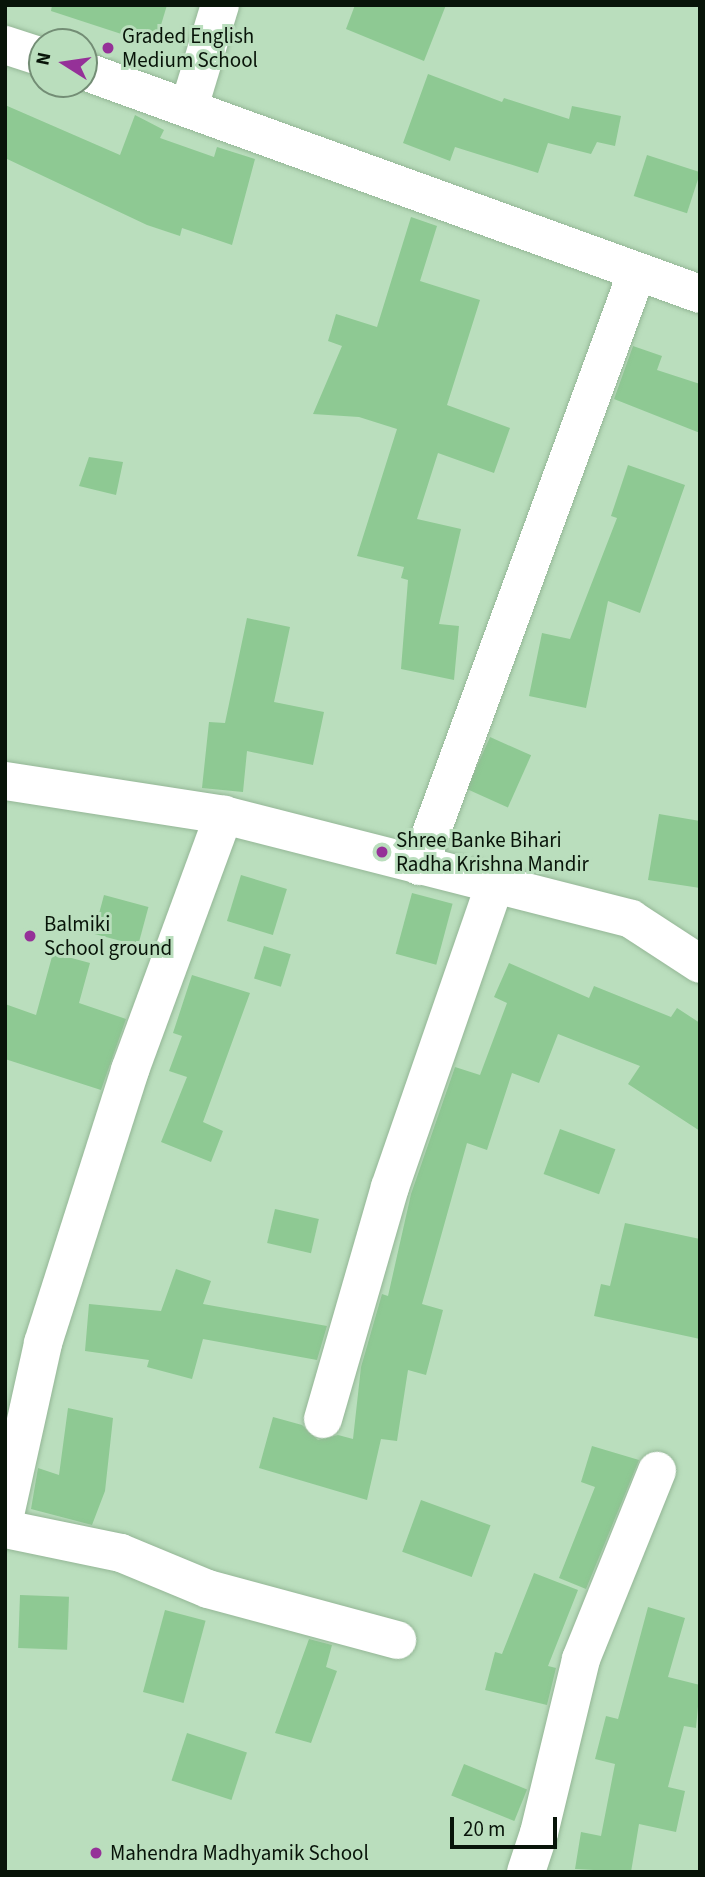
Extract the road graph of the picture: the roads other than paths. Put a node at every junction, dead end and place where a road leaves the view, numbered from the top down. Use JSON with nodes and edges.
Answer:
{"nodes":[{"id":1,"x":220,"y":5,"type":"edge"},
{"id":2,"x":5,"y":45,"type":"edge"},
{"id":3,"x":28,"y":52,"type":"edge"},
{"id":4,"x":98,"y":76,"type":"edge"},
{"id":5,"x":189,"y":107,"type":"junction"},
{"id":6,"x":637,"y":272,"type":"junction"},
{"id":7,"x":700,"y":294,"type":"edge"},
{"id":8,"x":5,"y":781,"type":"edge"},
{"id":9,"x":224,"y":815,"type":"junction"},
{"id":10,"x":419,"y":866,"type":"junction"},
{"id":11,"x":495,"y":884,"type":"junction"},
{"id":12,"x":700,"y":964,"type":"edge"},
{"id":13,"x":323,"y":1419,"type":"dead end"},
{"id":14,"x":657,"y":1471,"type":"dead end"},
{"id":15,"x":5,"y":1516,"type":"edge"},
{"id":16,"x":5,"y":1529,"type":"edge"},
{"id":17,"x":397,"y":1640,"type":"dead end"},
{"id":18,"x":526,"y":1872,"type":"edge"}],
"edges":[{"from":1,"to":5,"type":"street"},
{"from":2,"to":3,"type":"street"},
{"from":4,"to":5,"type":"street"},
{"from":5,"to":6,"type":"street"},
{"from":6,"to":7,"type":"street"},
{"from":6,"to":10,"type":"street"},
{"from":8,"to":9,"type":"street"},
{"from":9,"to":10,"type":"street"},
{"from":9,"to":15,"type":"street"},
{"from":10,"to":11,"type":"street"},
{"from":11,"to":12,"type":"street"},
{"from":11,"to":13,"type":"street"},
{"from":14,"to":18,"type":"street"},
{"from":16,"to":17,"type":"street"}]}
